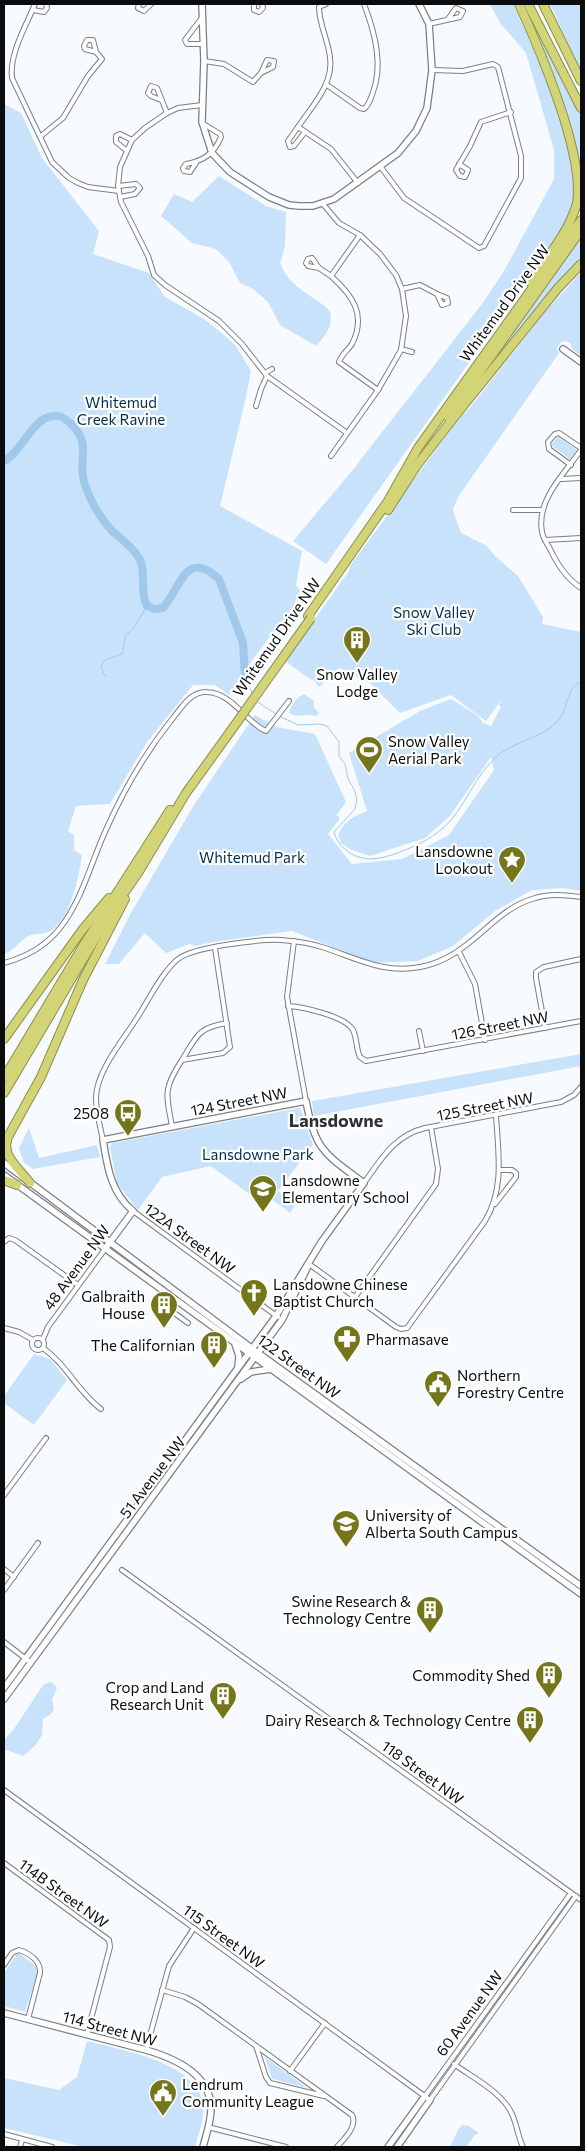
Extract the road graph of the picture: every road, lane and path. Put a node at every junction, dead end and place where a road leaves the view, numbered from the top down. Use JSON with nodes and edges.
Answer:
{"nodes":[{"id":1,"x":35,"y":4,"type":"edge"},
{"id":2,"x":46,"y":4,"type":"edge"},
{"id":3,"x":139,"y":4,"type":"edge"},
{"id":4,"x":151,"y":4,"type":"edge"},
{"id":5,"x":202,"y":4,"type":"edge"},
{"id":6,"x":254,"y":4,"type":"edge"},
{"id":7,"x":262,"y":4,"type":"edge"},
{"id":8,"x":326,"y":4,"type":"edge"},
{"id":9,"x":364,"y":4,"type":"edge"},
{"id":10,"x":419,"y":4,"type":"edge"},
{"id":11,"x":519,"y":4,"type":"edge"},
{"id":12,"x":528,"y":4,"type":"edge"},
{"id":13,"x":543,"y":4,"type":"edge"},
{"id":14,"x":33,"y":10,"type":"junction"},
{"id":15,"x":203,"y":17,"type":"junction"},
{"id":16,"x":448,"y":19,"type":"dead end"},
{"id":17,"x":429,"y":24,"type":"junction"},
{"id":18,"x":204,"y":44,"type":"junction"},
{"id":19,"x":96,"y":52,"type":"dead end"},
{"id":20,"x":204,"y":61,"type":"junction"},
{"id":21,"x":432,"y":70,"type":"junction"},
{"id":22,"x":261,"y":73,"type":"dead end"},
{"id":23,"x":581,"y":81,"type":"edge"},
{"id":24,"x":327,"y":85,"type":"junction"},
{"id":25,"x":161,"y":100,"type":"dead end"},
{"id":26,"x":202,"y":104,"type":"junction"},
{"id":27,"x":581,"y":108,"type":"edge"},
{"id":28,"x":511,"y":112,"type":"junction"},
{"id":29,"x":167,"y":113,"type":"junction"},
{"id":30,"x":202,"y":122,"type":"junction"},
{"id":31,"x":298,"y":127,"type":"junction"},
{"id":32,"x":305,"y":132,"type":"junction"},
{"id":33,"x":41,"y":136,"type":"junction"},
{"id":34,"x":132,"y":140,"type":"junction"},
{"id":35,"x":126,"y":150,"type":"junction"},
{"id":36,"x":212,"y":153,"type":"junction"},
{"id":37,"x":196,"y":163,"type":"dead end"},
{"id":38,"x":460,"y":164,"type":"dead end"},
{"id":39,"x":380,"y":166,"type":"junction"},
{"id":40,"x":358,"y":183,"type":"junction"},
{"id":41,"x":118,"y":189,"type":"junction"},
{"id":42,"x":120,"y":197,"type":"junction"},
{"id":43,"x":323,"y":204,"type":"junction"},
{"id":44,"x":581,"y":220,"type":"edge"},
{"id":45,"x":581,"y":230,"type":"edge"},
{"id":46,"x":360,"y":235,"type":"junction"},
{"id":47,"x":581,"y":264,"type":"edge"},
{"id":48,"x":319,"y":268,"type":"dead end"},
{"id":49,"x":331,"y":276,"type":"junction"},
{"id":50,"x":402,"y":289,"type":"junction"},
{"id":51,"x":437,"y":294,"type":"dead end"},
{"id":52,"x":401,"y":348,"type":"junction"},
{"id":53,"x":563,"y":349,"type":"dead end"},
{"id":54,"x":412,"y":352,"type":"dead end"},
{"id":55,"x":581,"y":362,"type":"edge"},
{"id":56,"x":477,"y":366,"type":"junction"},
{"id":57,"x":272,"y":369,"type":"dead end"},
{"id":58,"x":266,"y":374,"type":"junction"},
{"id":59,"x":378,"y":390,"type":"junction"},
{"id":60,"x":256,"y":406,"type":"dead end"},
{"id":61,"x":347,"y":433,"type":"junction"},
{"id":62,"x":581,"y":449,"type":"edge"},
{"id":63,"x":331,"y":456,"type":"dead end"},
{"id":64,"x":417,"y":465,"type":"junction"},
{"id":65,"x":571,"y":465,"type":"junction"},
{"id":66,"x":581,"y":478,"type":"edge"},
{"id":67,"x":561,"y":479,"type":"junction"},
{"id":68,"x":512,"y":510,"type":"dead end"},
{"id":69,"x":541,"y":510,"type":"junction"},
{"id":70,"x":581,"y":538,"type":"edge"},
{"id":71,"x":545,"y":540,"type":"junction"},
{"id":72,"x":581,"y":588,"type":"edge"},
{"id":73,"x":309,"y":617,"type":"junction"},
{"id":74,"x":290,"y":701,"type":"dead end"},
{"id":75,"x":136,"y":870,"type":"junction"},
{"id":76,"x":581,"y":897,"type":"edge"},
{"id":77,"x":294,"y":941,"type":"junction"},
{"id":78,"x":215,"y":948,"type":"junction"},
{"id":79,"x":459,"y":952,"type":"junction"},
{"id":80,"x":581,"y":960,"type":"edge"},
{"id":81,"x":4,"y":963,"type":"edge"},
{"id":82,"x":288,"y":1006,"type":"junction"},
{"id":83,"x":581,"y":1021,"type":"edge"},
{"id":84,"x":227,"y":1023,"type":"junction"},
{"id":85,"x":545,"y":1028,"type":"junction"},
{"id":86,"x":419,"y":1031,"type":"dead end"},
{"id":87,"x":4,"y":1039,"type":"edge"},
{"id":88,"x":485,"y":1040,"type":"junction"},
{"id":89,"x":422,"y":1051,"type":"junction"},
{"id":90,"x":182,"y":1060,"type":"junction"},
{"id":91,"x":4,"y":1078,"type":"edge"},
{"id":92,"x":581,"y":1087,"type":"edge"},
{"id":93,"x":4,"y":1093,"type":"edge"},
{"id":94,"x":306,"y":1101,"type":"junction"},
{"id":95,"x":496,"y":1115,"type":"junction"},
{"id":96,"x":172,"y":1126,"type":"junction"},
{"id":97,"x":431,"y":1127,"type":"junction"},
{"id":98,"x":402,"y":1137,"type":"joint"},
{"id":99,"x":103,"y":1140,"type":"junction"},
{"id":100,"x":6,"y":1141,"type":"edge"},
{"id":101,"x":4,"y":1163,"type":"edge"},
{"id":102,"x":499,"y":1170,"type":"junction"},
{"id":103,"x":4,"y":1175,"type":"edge"},
{"id":104,"x":4,"y":1180,"type":"edge"},
{"id":105,"x":30,"y":1183,"type":"junction"},
{"id":106,"x":364,"y":1183,"type":"junction"},
{"id":107,"x":17,"y":1184,"type":"junction"},
{"id":108,"x":494,"y":1205,"type":"junction"},
{"id":109,"x":133,"y":1210,"type":"junction"},
{"id":110,"x":4,"y":1242,"type":"edge"},
{"id":111,"x":110,"y":1243,"type":"junction"},
{"id":112,"x":105,"y":1249,"type":"junction"},
{"id":113,"x":309,"y":1264,"type":"junction"},
{"id":114,"x":78,"y":1285,"type":"junction"},
{"id":115,"x":355,"y":1298,"type":"junction"},
{"id":116,"x":162,"y":1304,"type":"dead end"},
{"id":117,"x":276,"y":1316,"type":"junction"},
{"id":118,"x":282,"y":1320,"type":"junction"},
{"id":119,"x":188,"y":1323,"type":"dead end"},
{"id":120,"x":4,"y":1328,"type":"edge"},
{"id":121,"x":43,"y":1339,"type":"junction"},
{"id":122,"x":33,"y":1340,"type":"junction"},
{"id":123,"x":234,"y":1342,"type":"junction"},
{"id":124,"x":43,"y":1348,"type":"junction"},
{"id":125,"x":254,"y":1353,"type":"junction"},
{"id":126,"x":238,"y":1368,"type":"junction"},
{"id":127,"x":271,"y":1369,"type":"junction"},
{"id":128,"x":237,"y":1382,"type":"junction"},
{"id":129,"x":227,"y":1396,"type":"junction"},
{"id":130,"x":101,"y":1409,"type":"dead end"},
{"id":131,"x":46,"y":1438,"type":"dead end"},
{"id":132,"x":4,"y":1495,"type":"edge"},
{"id":133,"x":38,"y":1543,"type":"dead end"},
{"id":134,"x":4,"y":1569,"type":"edge"},
{"id":135,"x":122,"y":1570,"type":"dead end"},
{"id":136,"x":14,"y":1576,"type":"junction"},
{"id":137,"x":581,"y":1586,"type":"edge"},
{"id":138,"x":4,"y":1590,"type":"edge"},
{"id":139,"x":581,"y":1594,"type":"edge"},
{"id":140,"x":4,"y":1642,"type":"edge"},
{"id":141,"x":28,"y":1660,"type":"junction"},
{"id":142,"x":4,"y":1688,"type":"edge"},
{"id":143,"x":4,"y":1699,"type":"edge"},
{"id":144,"x":4,"y":1790,"type":"edge"},
{"id":145,"x":4,"y":1863,"type":"edge"},
{"id":146,"x":571,"y":1893,"type":"junction"},
{"id":147,"x":576,"y":1896,"type":"junction"},
{"id":148,"x":581,"y":1900,"type":"edge"},
{"id":149,"x":194,"y":1928,"type":"junction"},
{"id":150,"x":4,"y":1965,"type":"edge"},
{"id":151,"x":162,"y":1990,"type":"junction"},
{"id":152,"x":4,"y":2013,"type":"edge"},
{"id":153,"x":28,"y":2019,"type":"junction"},
{"id":154,"x":325,"y":2023,"type":"junction"},
{"id":155,"x":87,"y":2034,"type":"junction"},
{"id":156,"x":256,"y":2046,"type":"junction"},
{"id":157,"x":146,"y":2050,"type":"junction"},
{"id":158,"x":450,"y":2061,"type":"junction"},
{"id":159,"x":456,"y":2065,"type":"junction"},
{"id":160,"x":290,"y":2071,"type":"junction"},
{"id":161,"x":326,"y":2096,"type":"junction"},
{"id":162,"x":428,"y":2098,"type":"junction"},
{"id":163,"x":208,"y":2127,"type":"junction"},
{"id":164,"x":4,"y":2134,"type":"edge"},
{"id":165,"x":22,"y":2140,"type":"junction"},
{"id":166,"x":20,"y":2147,"type":"edge"},
{"id":167,"x":52,"y":2147,"type":"edge"},
{"id":168,"x":203,"y":2147,"type":"edge"},
{"id":169,"x":286,"y":2147,"type":"edge"},
{"id":170,"x":337,"y":2147,"type":"edge"},
{"id":171,"x":388,"y":2147,"type":"edge"},
{"id":172,"x":398,"y":2147,"type":"edge"},
{"id":173,"x":522,"y":2147,"type":"edge"}],
"edges":[{"from":1,"to":14,"type":"street"},
{"from":2,"to":14,"type":"street"},
{"from":3,"to":4,"type":"street"},
{"from":5,"to":15,"type":"main road"},
{"from":6,"to":7,"type":"street"},
{"from":8,"to":24,"type":"street"},
{"from":9,"to":24,"type":"street"},
{"from":10,"to":17,"type":"main road"},
{"from":11,"to":56,"type":"highway"},
{"from":12,"to":27,"type":"highway"},
{"from":13,"to":23,"type":"highway"},
{"from":14,"to":33,"type":"street"},
{"from":15,"to":18,"type":"main road"},
{"from":15,"to":18,"type":"street"},
{"from":16,"to":17,"type":"street"},
{"from":17,"to":21,"type":"main road"},
{"from":18,"to":20,"type":"main road"},
{"from":19,"to":33,"type":"street"},
{"from":20,"to":22,"type":"street"},
{"from":20,"to":26,"type":"main road"},
{"from":21,"to":28,"type":"street"},
{"from":21,"to":39,"type":"main road"},
{"from":24,"to":31,"type":"street"},
{"from":25,"to":29,"type":"street"},
{"from":26,"to":29,"type":"street"},
{"from":26,"to":30,"type":"main road"},
{"from":28,"to":38,"type":"street"},
{"from":28,"to":39,"type":"street"},
{"from":29,"to":34,"type":"street"},
{"from":30,"to":36,"type":"main road"},
{"from":30,"to":36,"type":"street"},
{"from":31,"to":32,"type":"street"},
{"from":31,"to":32,"type":"street"},
{"from":32,"to":40,"type":"street"},
{"from":33,"to":41,"type":"street"},
{"from":34,"to":35,"type":"street"},
{"from":34,"to":35,"type":"street"},
{"from":35,"to":41,"type":"street"},
{"from":36,"to":37,"type":"street"},
{"from":36,"to":43,"type":"main road"},
{"from":39,"to":40,"type":"main road"},
{"from":40,"to":43,"type":"main road"},
{"from":41,"to":42,"type":"street"},
{"from":41,"to":42,"type":"street"},
{"from":42,"to":58,"type":"street"},
{"from":43,"to":46,"type":"street"},
{"from":44,"to":56,"type":"highway","name":"Whitemud Drive NW"},
{"from":45,"to":64,"type":"highway"},
{"from":46,"to":49,"type":"street"},
{"from":46,"to":50,"type":"street"},
{"from":47,"to":64,"type":"highway","name":"Whitemud Drive NW"},
{"from":48,"to":49,"type":"street"},
{"from":49,"to":59,"type":"street"},
{"from":50,"to":51,"type":"street"},
{"from":50,"to":52,"type":"street"},
{"from":52,"to":54,"type":"street"},
{"from":52,"to":59,"type":"street"},
{"from":53,"to":55,"type":"main road"},
{"from":56,"to":73,"type":"highway","name":"Whitemud Drive NW"},
{"from":57,"to":58,"type":"street"},
{"from":58,"to":60,"type":"street"},
{"from":58,"to":61,"type":"street"},
{"from":59,"to":61,"type":"street"},
{"from":61,"to":63,"type":"street"},
{"from":62,"to":65,"type":"street"},
{"from":62,"to":65,"type":"street"},
{"from":64,"to":73,"type":"highway","name":"Whitemud Drive NW"},
{"from":65,"to":67,"type":"street"},
{"from":66,"to":67,"type":"street"},
{"from":67,"to":69,"type":"street"},
{"from":68,"to":69,"type":"street"},
{"from":69,"to":71,"type":"street"},
{"from":70,"to":71,"type":"street"},
{"from":71,"to":72,"type":"street"},
{"from":73,"to":75,"type":"highway","name":"Whitemud Drive NW","bridge":true},
{"from":74,"to":81,"type":"street"},
{"from":75,"to":87,"type":"highway"},
{"from":75,"to":91,"type":"highway","name":"Whitemud Drive NW"},
{"from":75,"to":93,"type":"highway","name":"Whitemud Drive NW"},
{"from":75,"to":100,"type":"highway"},
{"from":76,"to":79,"type":"street"},
{"from":77,"to":78,"type":"street"},
{"from":77,"to":79,"type":"street"},
{"from":77,"to":82,"type":"street"},
{"from":78,"to":84,"type":"street"},
{"from":78,"to":99,"type":"street"},
{"from":79,"to":88,"type":"street"},
{"from":80,"to":85,"type":"street"},
{"from":82,"to":89,"type":"street","name":"126 Street NW"},
{"from":82,"to":94,"type":"street"},
{"from":83,"to":85,"type":"street","name":"126 Street NW"},
{"from":84,"to":90,"type":"street"},
{"from":84,"to":90,"type":"street"},
{"from":85,"to":88,"type":"street","name":"126 Street NW"},
{"from":86,"to":89,"type":"street"},
{"from":88,"to":89,"type":"street","name":"126 Street NW"},
{"from":90,"to":96,"type":"street"},
{"from":92,"to":95,"type":"street","name":"125 Street NW"},
{"from":94,"to":96,"type":"main road","name":"124 Street NW"},
{"from":94,"to":106,"type":"main road","name":"124 Street NW"},
{"from":95,"to":97,"type":"street","name":"125 Street NW"},
{"from":95,"to":102,"type":"street"},
{"from":96,"to":99,"type":"main road","name":"124 Street NW"},
{"from":97,"to":98,"type":"street","name":"125 Street NW"},
{"from":97,"to":115,"type":"street"},
{"from":98,"to":106,"type":"street","name":"51 Avenue NW"},
{"from":99,"to":109,"type":"main road"},
{"from":100,"to":105,"type":"highway"},
{"from":101,"to":105,"type":"main road","name":"122 Street NW"},
{"from":102,"to":108,"type":"street"},
{"from":102,"to":108,"type":"street"},
{"from":103,"to":107,"type":"main road","name":"122 Street NW"},
{"from":104,"to":107,"type":"highway"},
{"from":105,"to":111,"type":"main road","name":"122 Street NW"},
{"from":106,"to":113,"type":"main road","name":"51 Avenue NW"},
{"from":107,"to":112,"type":"main road","name":"122 Street NW"},
{"from":108,"to":115,"type":"street"},
{"from":109,"to":111,"type":"main road","name":"48 Avenue NW"},
{"from":109,"to":117,"type":"street","name":"122A Street NW"},
{"from":110,"to":114,"type":"street"},
{"from":111,"to":112,"type":"main road","name":"48 Avenue NW"},
{"from":111,"to":125,"type":"main road","name":"122 Street NW"},
{"from":112,"to":114,"type":"street","name":"48 Avenue NW"},
{"from":112,"to":123,"type":"main road","name":"122 Street NW"},
{"from":113,"to":115,"type":"street"},
{"from":113,"to":117,"type":"main road","name":"51 Avenue NW"},
{"from":113,"to":118,"type":"main road","name":"51 Avenue NW"},
{"from":114,"to":121,"type":"street","name":"48 Avenue NW"},
{"from":116,"to":119,"type":"street"},
{"from":117,"to":118,"type":"street","name":"122A Street NW"},
{"from":117,"to":125,"type":"main road","name":"51 Avenue NW"},
{"from":118,"to":125,"type":"main road","name":"51 Avenue NW"},
{"from":120,"to":122,"type":"street"},
{"from":121,"to":122,"type":"street"},
{"from":121,"to":124,"type":"street"},
{"from":122,"to":124,"type":"street"},
{"from":123,"to":125,"type":"main road","name":"122 Street NW"},
{"from":123,"to":126,"type":"main road"},
{"from":124,"to":130,"type":"street"},
{"from":125,"to":126,"type":"main road","name":"51 Avenue NW"},
{"from":125,"to":127,"type":"main road","name":"122 Street NW"},
{"from":125,"to":128,"type":"main road","name":"51 Avenue NW"},
{"from":125,"to":129,"type":"main road"},
{"from":125,"to":137,"type":"main road","name":"122 Street NW"},
{"from":126,"to":141,"type":"main road","name":"51 Avenue NW"},
{"from":127,"to":128,"type":"main road"},
{"from":127,"to":139,"type":"main road","name":"122 Street NW"},
{"from":128,"to":129,"type":"main road","name":"51 Avenue NW"},
{"from":129,"to":141,"type":"main road","name":"51 Avenue NW"},
{"from":131,"to":132,"type":"street"},
{"from":133,"to":136,"type":"street"},
{"from":134,"to":136,"type":"street"},
{"from":135,"to":146,"type":"street","name":"118 Street NW"},
{"from":136,"to":138,"type":"street"},
{"from":140,"to":141,"type":"street"},
{"from":141,"to":142,"type":"main road","name":"51 Avenue NW"},
{"from":141,"to":143,"type":"main road","name":"51 Avenue NW"},
{"from":144,"to":149,"type":"street","name":"115 Street NW"},
{"from":145,"to":155,"type":"street","name":"114B Street NW"},
{"from":146,"to":147,"type":"street","name":"118 Street NW"},
{"from":146,"to":158,"type":"street","name":"60 Avenue NW"},
{"from":147,"to":148,"type":"street","name":"118 Street NW"},
{"from":147,"to":159,"type":"street","name":"60 Avenue NW"},
{"from":149,"to":151,"type":"street"},
{"from":149,"to":154,"type":"street","name":"115 Street NW"},
{"from":150,"to":153,"type":"street"},
{"from":151,"to":156,"type":"street"},
{"from":151,"to":157,"type":"street"},
{"from":152,"to":153,"type":"main road","name":"114 Street NW"},
{"from":153,"to":155,"type":"main road","name":"114 Street NW"},
{"from":154,"to":160,"type":"street"},
{"from":154,"to":162,"type":"street","name":"115 Street NW"},
{"from":155,"to":157,"type":"main road","name":"114 Street NW"},
{"from":156,"to":160,"type":"street"},
{"from":156,"to":161,"type":"street"},
{"from":157,"to":163,"type":"main road","name":"114 Street NW"},
{"from":158,"to":159,"type":"street"},
{"from":158,"to":162,"type":"street","name":"60 Avenue NW"},
{"from":159,"to":162,"type":"street","name":"60 Avenue NW"},
{"from":159,"to":173,"type":"street"},
{"from":160,"to":161,"type":"street"},
{"from":161,"to":170,"type":"street"},
{"from":162,"to":171,"type":"main road","name":"60 Avenue NW"},
{"from":162,"to":172,"type":"main road","name":"60 Avenue NW"},
{"from":163,"to":168,"type":"main road"},
{"from":163,"to":169,"type":"street"},
{"from":164,"to":165,"type":"street"},
{"from":165,"to":166,"type":"street"},
{"from":165,"to":167,"type":"street"}]}
